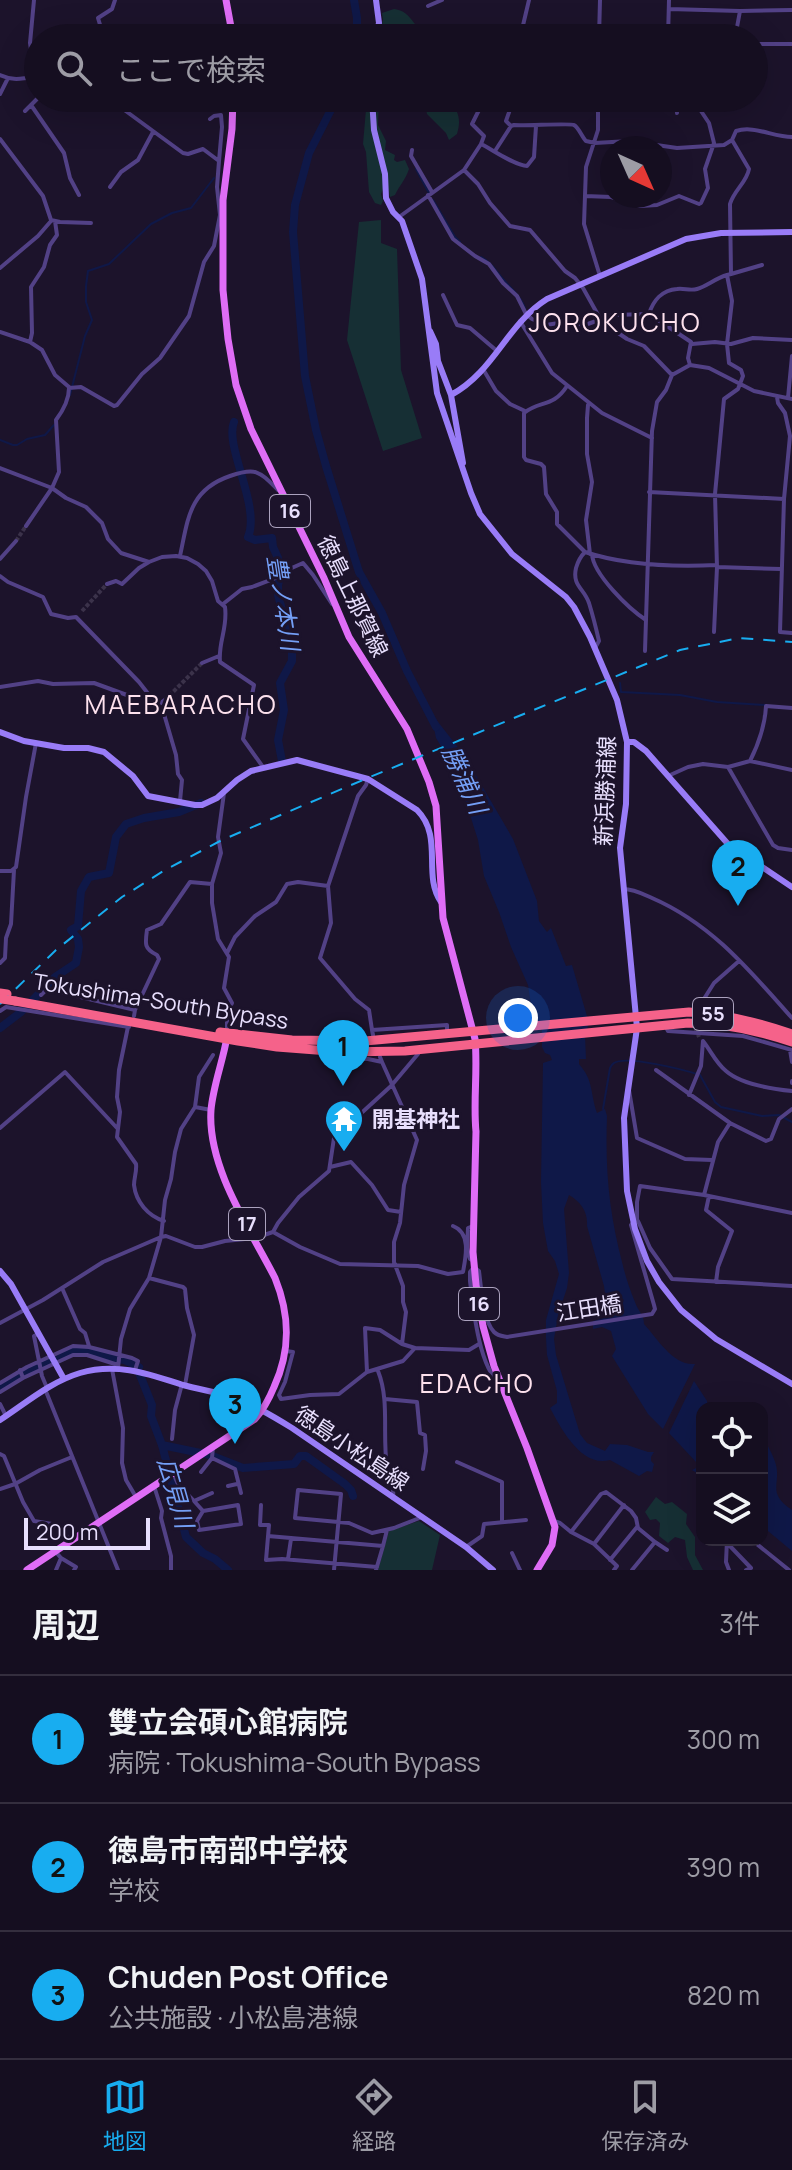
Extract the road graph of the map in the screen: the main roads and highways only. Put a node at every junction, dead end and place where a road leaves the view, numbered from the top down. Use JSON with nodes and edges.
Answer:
{"nodes":[{"id":1,"x":226,"y":0,"type":"edge"},
{"id":2,"x":376,"y":0,"type":"edge"},
{"id":3,"x":230,"y":24,"type":"edge"},
{"id":4,"x":379,"y":24,"type":"edge"},
{"id":5,"x":232,"y":112,"type":"edge"},
{"id":6,"x":373,"y":112,"type":"edge"},
{"id":7,"x":792,"y":232,"type":"edge"},
{"id":8,"x":428,"y":327,"type":"junction"},
{"id":9,"x":451,"y":395,"type":"junction"},
{"id":10,"x":463,"y":470,"type":"junction"},
{"id":11,"x":0,"y":732,"type":"edge"},
{"id":12,"x":627,"y":742,"type":"junction"},
{"id":13,"x":792,"y":887,"type":"edge"},
{"id":14,"x":441,"y":902,"type":"junction"},
{"id":15,"x":7,"y":997,"type":"edge"},
{"id":16,"x":633,"y":1016,"type":"junction"},
{"id":17,"x":707,"y":1023,"type":"junction"},
{"id":18,"x":634,"y":1028,"type":"junction"},
{"id":19,"x":792,"y":1034,"type":"edge"},
{"id":20,"x":227,"y":1036,"type":"junction"},
{"id":21,"x":478,"y":1037,"type":"junction"},
{"id":22,"x":387,"y":1039,"type":"junction"},
{"id":23,"x":290,"y":1044,"type":"junction"},
{"id":24,"x":791,"y":1047,"type":"edge"},
{"id":25,"x":0,"y":1271,"type":"edge"},
{"id":26,"x":64,"y":1379,"type":"junction"},
{"id":27,"x":792,"y":1384,"type":"edge"},
{"id":28,"x":263,"y":1411,"type":"junction"},
{"id":29,"x":3,"y":1418,"type":"edge"},
{"id":30,"x":27,"y":1570,"type":"edge"},
{"id":31,"x":493,"y":1570,"type":"edge"},
{"id":32,"x":537,"y":1570,"type":"edge"}],
"edges":[{"from":1,"to":3,"type":"main road"},
{"from":2,"to":4,"type":"main road"},
{"from":5,"to":14,"type":"main road","name":"徳島上那賀線","number":"16"},
{"from":6,"to":8,"type":"main road","name":"新浜勝浦線"},
{"from":7,"to":9,"type":"main road"},
{"from":8,"to":9,"type":"main road"},
{"from":8,"to":10,"type":"main road","name":"新浜勝浦線"},
{"from":9,"to":10,"type":"main road"},
{"from":10,"to":12,"type":"main road","name":"新浜勝浦線"},
{"from":11,"to":14,"type":"main road"},
{"from":12,"to":13,"type":"main road"},
{"from":12,"to":16,"type":"main road","name":"新浜勝浦線"},
{"from":14,"to":21,"type":"main road","name":"徳島上那賀線","number":"16"},
{"from":15,"to":20,"type":"highway","name":"Tokushima-South Bypass","number":"55"},
{"from":16,"to":17,"type":"highway"},
{"from":16,"to":18,"type":"main road","name":"新浜勝浦線"},
{"from":16,"to":19,"type":"highway","name":"Tokushima-South Bypass","number":"55"},
{"from":16,"to":21,"type":"highway","name":"Tokushima-South Bypass","number":"55"},
{"from":17,"to":18,"type":"highway","name":"Tokushima-South Bypass","number":"55"},
{"from":17,"to":24,"type":"highway","name":"Tokushima-South Bypass","number":"55"},
{"from":18,"to":21,"type":"highway","name":"Tokushima-South Bypass","number":"55"},
{"from":18,"to":27,"type":"main road","name":"新浜勝浦線"},
{"from":20,"to":23,"type":"highway","name":"Tokushima-South Bypass","number":"55"},
{"from":20,"to":28,"type":"main road","number":"17"},
{"from":21,"to":22,"type":"highway","name":"Tokushima-South Bypass","number":"55"},
{"from":21,"to":22,"type":"highway"},
{"from":21,"to":23,"type":"highway","name":"Tokushima-South Bypass","number":"55"},
{"from":21,"to":32,"type":"main road","name":"徳島上那賀線","number":"16"},
{"from":22,"to":23,"type":"highway","name":"Tokushima-South Bypass","number":"55"},
{"from":25,"to":26,"type":"main road"},
{"from":26,"to":28,"type":"main road","name":"徳島小松島線"},
{"from":26,"to":29,"type":"main road","name":"徳島小松島線"},
{"from":28,"to":30,"type":"main road","number":"17"},
{"from":28,"to":31,"type":"main road","name":"徳島小松島線"}]}
